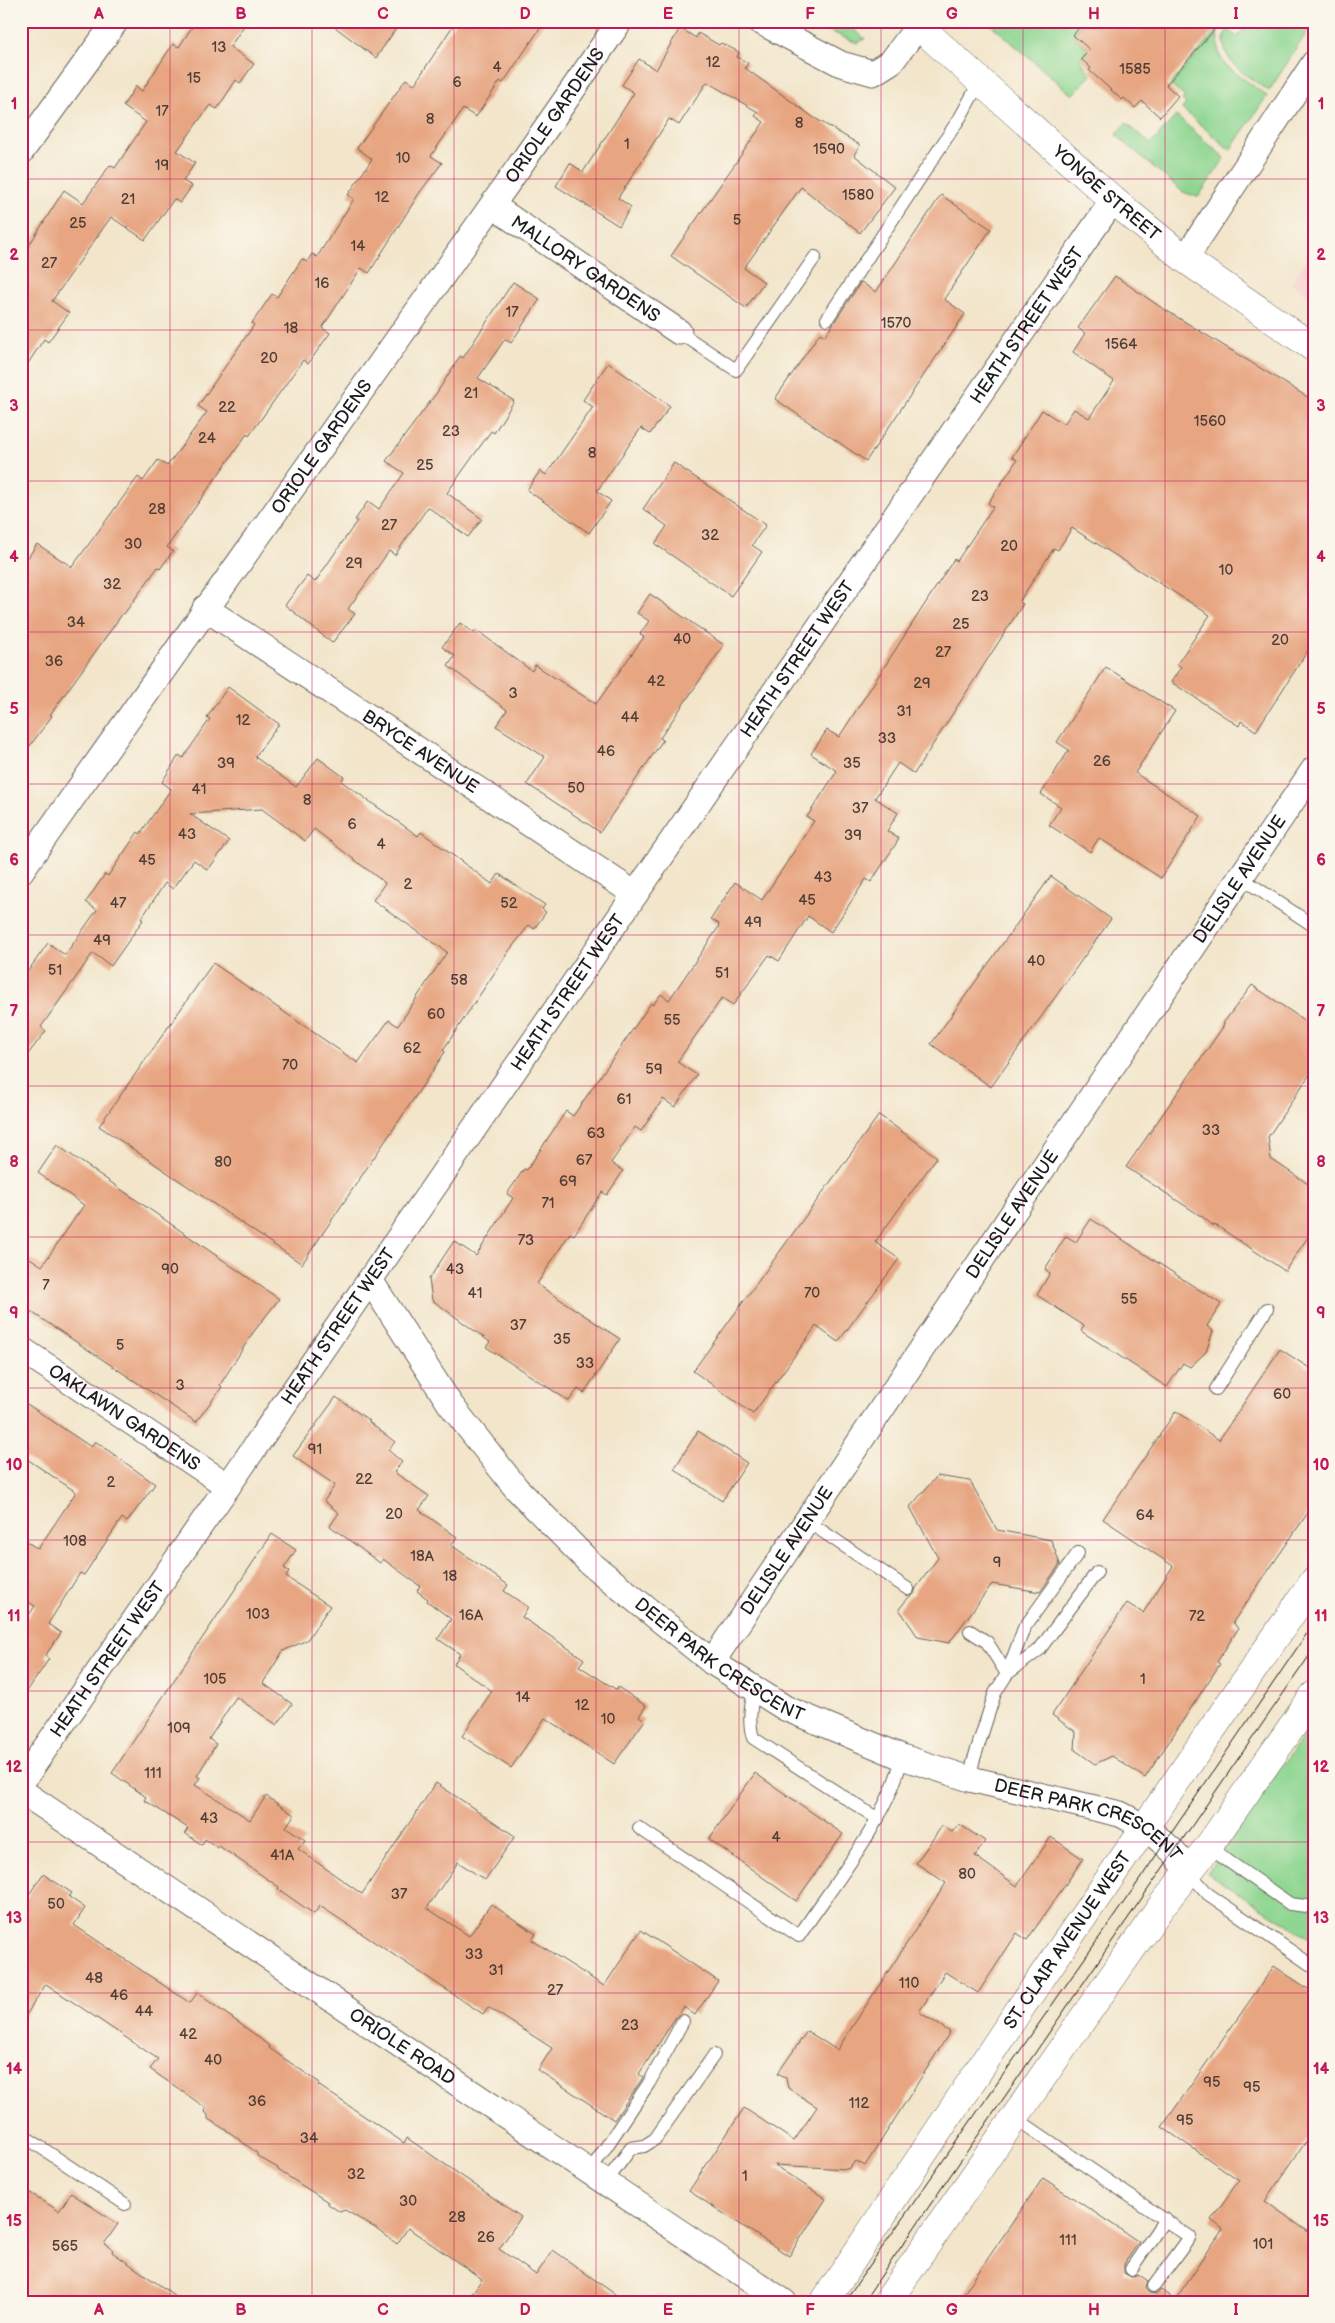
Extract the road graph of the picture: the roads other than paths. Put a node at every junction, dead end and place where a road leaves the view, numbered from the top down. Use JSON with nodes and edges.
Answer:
{"nodes":[{"id":1,"x":116,"y":21,"type":"edge"},
{"id":2,"x":620,"y":21,"type":"edge"},
{"id":3,"x":759,"y":21,"type":"edge"},
{"id":4,"x":915,"y":24,"type":"edge"},
{"id":5,"x":1314,"y":63,"type":"edge"},
{"id":6,"x":980,"y":81,"type":"junction"},
{"id":7,"x":21,"y":152,"type":"edge"},
{"id":8,"x":1114,"y":200,"type":"junction"},
{"id":9,"x":493,"y":206,"type":"junction"},
{"id":10,"x":816,"y":257,"type":"dead end"},
{"id":11,"x":1184,"y":260,"type":"junction"},
{"id":12,"x":827,"y":319,"type":"dead end"},
{"id":13,"x":679,"y":332,"type":"joint"},
{"id":14,"x":1314,"y":348,"type":"edge"},
{"id":15,"x":205,"y":608,"type":"junction"},
{"id":16,"x":1314,"y":769,"type":"edge"},
{"id":17,"x":21,"y":871,"type":"edge"},
{"id":18,"x":1240,"y":877,"type":"junction"},
{"id":19,"x":635,"y":894,"type":"junction"},
{"id":20,"x":1314,"y":926,"type":"edge"},
{"id":21,"x":370,"y":1280,"type":"junction"},
{"id":22,"x":1267,"y":1308,"type":"dead end"},
{"id":23,"x":21,"y":1349,"type":"edge"},
{"id":24,"x":1216,"y":1389,"type":"dead end"},
{"id":25,"x":228,"y":1486,"type":"junction"},
{"id":26,"x":807,"y":1521,"type":"junction"},
{"id":27,"x":1078,"y":1553,"type":"dead end"},
{"id":28,"x":1097,"y":1572,"type":"dead end"},
{"id":29,"x":1314,"y":1581,"type":"edge"},
{"id":30,"x":908,"y":1589,"type":"dead end"},
{"id":31,"x":970,"y":1631,"type":"dead end"},
{"id":32,"x":712,"y":1662,"type":"junction"},
{"id":33,"x":1007,"y":1674,"type":"junction"},
{"id":34,"x":755,"y":1689,"type":"junction"},
{"id":35,"x":1314,"y":1695,"type":"edge"},
{"id":36,"x":902,"y":1757,"type":"junction"},
{"id":37,"x":970,"y":1779,"type":"junction"},
{"id":38,"x":21,"y":1783,"type":"edge"},
{"id":39,"x":21,"y":1791,"type":"edge"},
{"id":40,"x":878,"y":1819,"type":"junction"},
{"id":41,"x":1145,"y":1827,"type":"junction"},
{"id":42,"x":639,"y":1828,"type":"dead end"},
{"id":43,"x":1208,"y":1847,"type":"junction"},
{"id":44,"x":1188,"y":1871,"type":"junction"},
{"id":45,"x":1314,"y":1907,"type":"edge"},
{"id":46,"x":1314,"y":1967,"type":"edge"},
{"id":47,"x":683,"y":2021,"type":"dead end"},
{"id":48,"x":714,"y":2055,"type":"dead end"},
{"id":49,"x":1014,"y":2117,"type":"junction"},
{"id":50,"x":21,"y":2134,"type":"edge"},
{"id":51,"x":598,"y":2177,"type":"junction"},
{"id":52,"x":125,"y":2204,"type":"dead end"},
{"id":53,"x":1166,"y":2219,"type":"junction"},
{"id":54,"x":1131,"y":2269,"type":"dead end"},
{"id":55,"x":1154,"y":2286,"type":"dead end"},
{"id":56,"x":784,"y":2302,"type":"edge"},
{"id":57,"x":824,"y":2302,"type":"edge"},
{"id":58,"x":887,"y":2302,"type":"edge"}],
"edges":[{"from":1,"to":7,"type":"street"},
{"from":2,"to":9,"type":"street","name":"ORIOLE GARDENS"},
{"from":3,"to":4,"type":"street"},
{"from":4,"to":6,"type":"main road","name":"YONGE STREET"},
{"from":5,"to":11,"type":"street"},
{"from":6,"to":8,"type":"main road","name":"YONGE STREET"},
{"from":6,"to":12,"type":"lane"},
{"from":8,"to":11,"type":"main road","name":"YONGE STREET"},
{"from":8,"to":19,"type":"street","name":"HEATH STREET WEST"},
{"from":9,"to":13,"type":"street","name":"MALLORY GARDENS"},
{"from":9,"to":15,"type":"street","name":"ORIOLE GARDENS"},
{"from":10,"to":13,"type":"lane"},
{"from":11,"to":14,"type":"main road","name":"YONGE STREET"},
{"from":15,"to":17,"type":"street","name":"ORIOLE GARDENS"},
{"from":15,"to":19,"type":"street","name":"BRYCE AVENUE"},
{"from":16,"to":18,"type":"street","name":"DELISLE AVENUE"},
{"from":18,"to":20,"type":"lane"},
{"from":18,"to":26,"type":"street","name":"DELISLE AVENUE"},
{"from":19,"to":21,"type":"street","name":"HEATH STREET WEST"},
{"from":21,"to":25,"type":"street","name":"HEATH STREET WEST"},
{"from":21,"to":32,"type":"street","name":"DEER PARK CRESCENT"},
{"from":22,"to":24,"type":"lane"},
{"from":23,"to":25,"type":"street","name":"OAKLAWN GARDENS"},
{"from":25,"to":38,"type":"street","name":"HEATH STREET WEST"},
{"from":26,"to":30,"type":"lane"},
{"from":26,"to":32,"type":"street","name":"DELISLE AVENUE"},
{"from":27,"to":33,"type":"lane"},
{"from":28,"to":33,"type":"lane"},
{"from":29,"to":41,"type":"main road","name":"ST. CLAIR AVENUE WEST"},
{"from":31,"to":33,"type":"lane"},
{"from":32,"to":34,"type":"street","name":"DEER PARK CRESCENT"},
{"from":33,"to":37,"type":"lane"},
{"from":34,"to":36,"type":"street","name":"DEER PARK CRESCENT"},
{"from":34,"to":40,"type":"lane"},
{"from":35,"to":43,"type":"main road"},
{"from":36,"to":37,"type":"street","name":"DEER PARK CRESCENT"},
{"from":36,"to":40,"type":"lane"},
{"from":37,"to":41,"type":"street","name":"DEER PARK CRESCENT"},
{"from":39,"to":51,"type":"street","name":"ORIOLE ROAD"},
{"from":40,"to":42,"type":"lane"},
{"from":41,"to":44,"type":"street","name":"DEER PARK CRESCENT"},
{"from":41,"to":57,"type":"main road","name":"ST. CLAIR AVENUE WEST"},
{"from":43,"to":44,"type":"main road"},
{"from":43,"to":45,"type":"lane"},
{"from":44,"to":46,"type":"lane"},
{"from":44,"to":49,"type":"main road"},
{"from":47,"to":51,"type":"lane"},
{"from":48,"to":51,"type":"lane"},
{"from":49,"to":53,"type":"lane"},
{"from":49,"to":58,"type":"main road"},
{"from":50,"to":52,"type":"lane"},
{"from":51,"to":56,"type":"street","name":"ORIOLE ROAD"},
{"from":53,"to":54,"type":"lane"},
{"from":53,"to":55,"type":"lane"}]}
